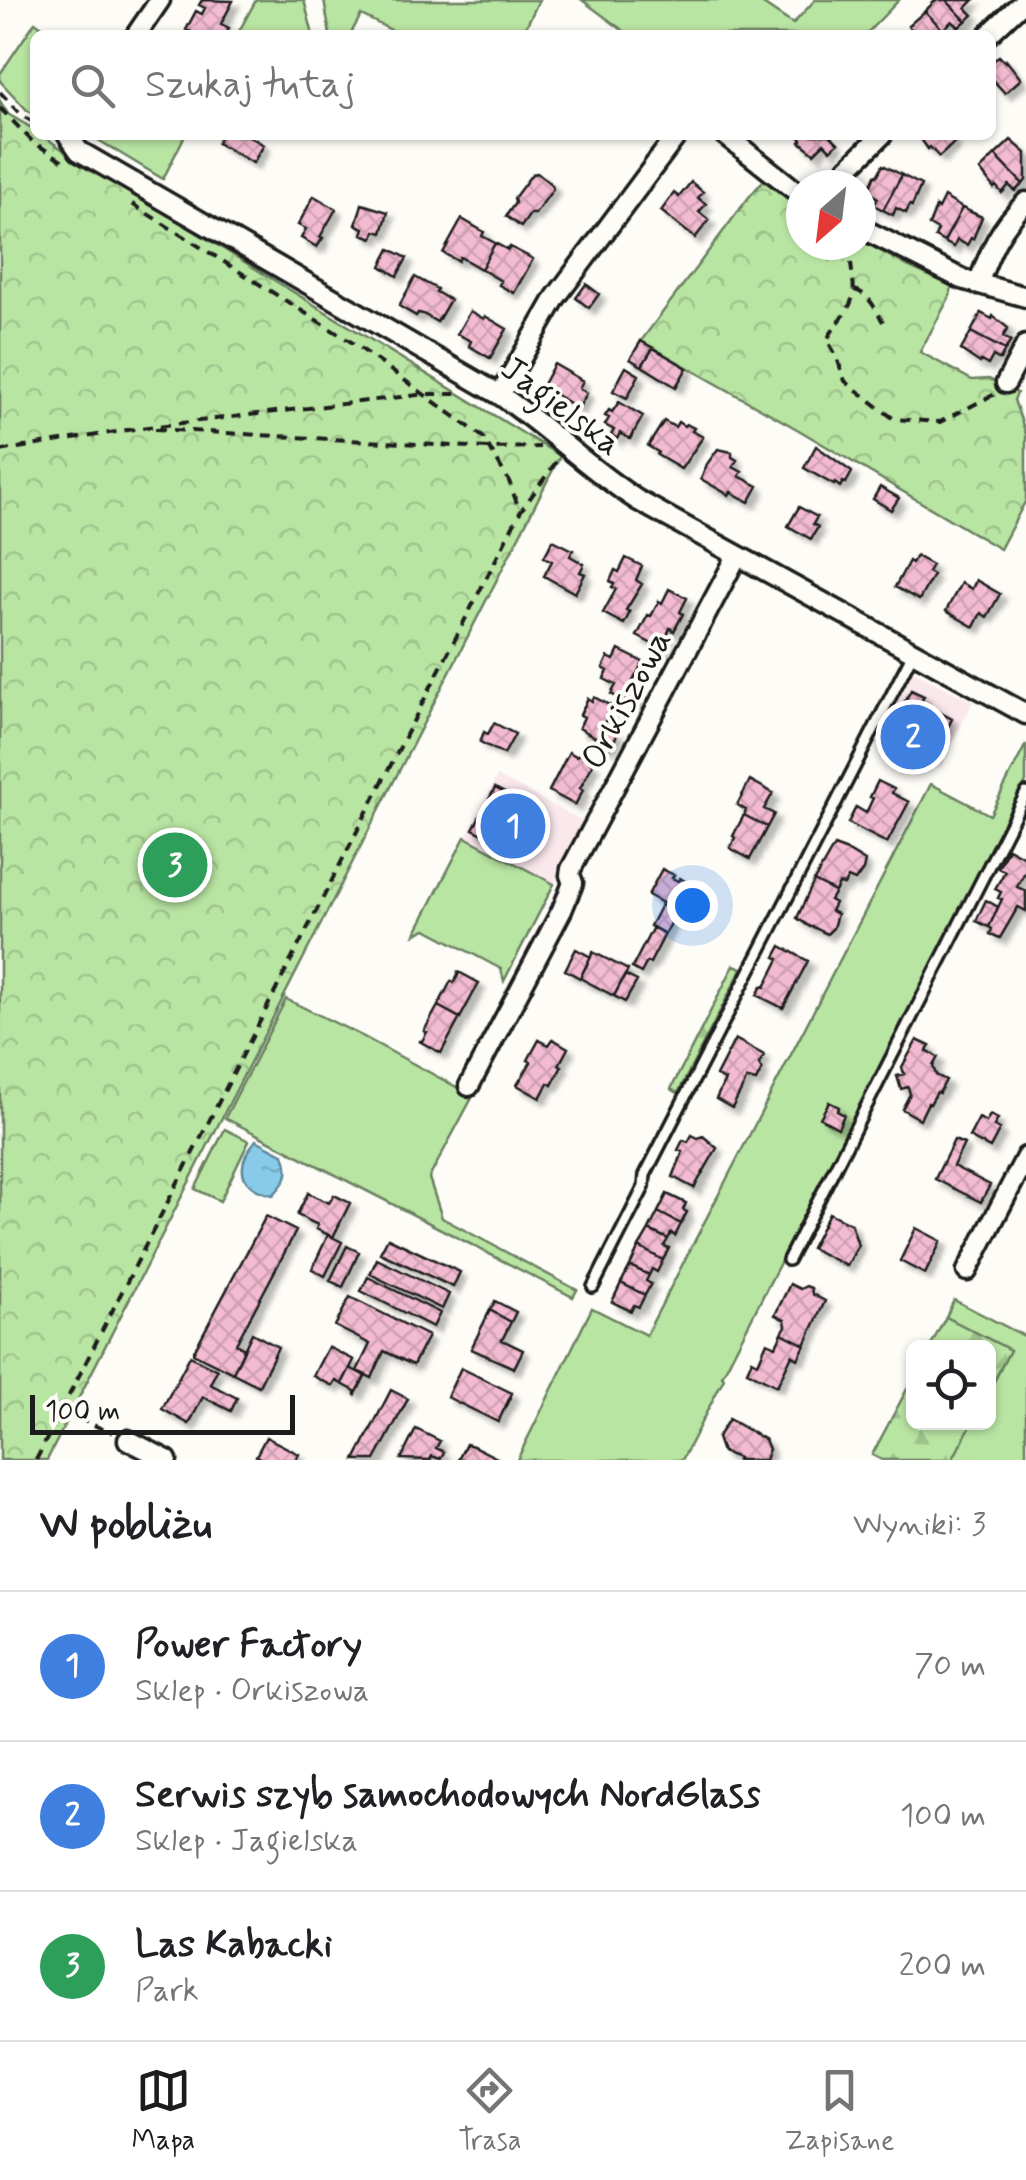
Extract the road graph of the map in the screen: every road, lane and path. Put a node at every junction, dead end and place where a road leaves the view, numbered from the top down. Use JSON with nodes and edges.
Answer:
{"nodes":[{"id":1,"x":160,"y":0,"type":"edge"},
{"id":2,"x":1025,"y":0,"type":"edge"},
{"id":3,"x":139,"y":30,"type":"edge"},
{"id":4,"x":993,"y":30,"type":"edge"},
{"id":5,"x":0,"y":92,"type":"edge"},
{"id":6,"x":0,"y":108,"type":"edge"},
{"id":7,"x":30,"y":120,"type":"edge"},
{"id":8,"x":30,"y":139,"type":"edge"},
{"id":9,"x":31,"y":140,"type":"edge"},
{"id":10,"x":71,"y":140,"type":"edge"},
{"id":11,"x":673,"y":140,"type":"edge"},
{"id":12,"x":731,"y":140,"type":"edge"},
{"id":13,"x":877,"y":140,"type":"edge"},
{"id":14,"x":67,"y":163,"type":"dead end"},
{"id":15,"x":847,"y":170,"type":"edge"},
{"id":16,"x":786,"y":183,"type":"edge"},
{"id":17,"x":1026,"y":202,"type":"edge"},
{"id":18,"x":134,"y":205,"type":"dead end"},
{"id":19,"x":876,"y":236,"type":"edge"},
{"id":20,"x":851,"y":260,"type":"edge"},
{"id":21,"x":978,"y":284,"type":"junction"},
{"id":22,"x":854,"y":290,"type":"junction"},
{"id":23,"x":1026,"y":296,"type":"edge"},
{"id":24,"x":882,"y":322,"type":"dead end"},
{"id":25,"x":1026,"y":345,"type":"edge"},
{"id":26,"x":1006,"y":383,"type":"joint"},
{"id":27,"x":426,"y":394,"type":"junction"},
{"id":28,"x":463,"y":394,"type":"dead end"},
{"id":29,"x":500,"y":395,"type":"junction"},
{"id":30,"x":140,"y":428,"type":"junction"},
{"id":31,"x":568,"y":447,"type":"junction"},
{"id":32,"x":489,"y":448,"type":"junction"},
{"id":33,"x":0,"y":451,"type":"edge"},
{"id":34,"x":520,"y":512,"type":"junction"},
{"id":35,"x":737,"y":556,"type":"junction"},
{"id":36,"x":913,"y":652,"type":"junction"},
{"id":37,"x":1026,"y":714,"type":"edge"},
{"id":38,"x":1026,"y":793,"type":"edge"},
{"id":39,"x":469,"y":1086,"type":"dead end"},
{"id":40,"x":1026,"y":1157,"type":"edge"},
{"id":41,"x":788,"y":1260,"type":"dead end"},
{"id":42,"x":966,"y":1271,"type":"dead end"},
{"id":43,"x":592,"y":1288,"type":"dead end"},
{"id":44,"x":61,"y":1412,"type":"junction"},
{"id":45,"x":128,"y":1440,"type":"joint"},
{"id":46,"x":36,"y":1460,"type":"edge"},
{"id":47,"x":167,"y":1460,"type":"edge"}],
"edges":[{"from":1,"to":3,"type":"street"},
{"from":2,"to":4,"type":"street"},
{"from":5,"to":7,"type":"path"},
{"from":6,"to":8,"type":"path"},
{"from":9,"to":14,"type":"path"},
{"from":10,"to":29,"type":"street","name":"Jagielska"},
{"from":11,"to":29,"type":"street"},
{"from":12,"to":16,"type":"street"},
{"from":13,"to":15,"type":"street"},
{"from":17,"to":21,"type":"street"},
{"from":18,"to":27,"type":"path"},
{"from":19,"to":21,"type":"street"},
{"from":20,"to":22,"type":"path"},
{"from":21,"to":23,"type":"street"},
{"from":22,"to":24,"type":"path"},
{"from":22,"to":26,"type":"path"},
{"from":25,"to":26,"type":"street"},
{"from":27,"to":28,"type":"path"},
{"from":27,"to":30,"type":"path"},
{"from":27,"to":32,"type":"path"},
{"from":29,"to":31,"type":"street","name":"Jagielska"},
{"from":30,"to":32,"type":"path"},
{"from":30,"to":33,"type":"path"},
{"from":31,"to":32,"type":"path"},
{"from":31,"to":34,"type":"path"},
{"from":31,"to":35,"type":"street","name":"Jagielska"},
{"from":32,"to":34,"type":"path"},
{"from":34,"to":44,"type":"path"},
{"from":35,"to":36,"type":"street","name":"Jagielska"},
{"from":35,"to":39,"type":"street","name":"Orkiszowa"},
{"from":36,"to":37,"type":"street","name":"Jagielska"},
{"from":36,"to":43,"type":"lane"},
{"from":38,"to":41,"type":"lane"},
{"from":40,"to":42,"type":"street"},
{"from":44,"to":45,"type":"path"},
{"from":44,"to":46,"type":"path"},
{"from":45,"to":47,"type":"street"}]}
